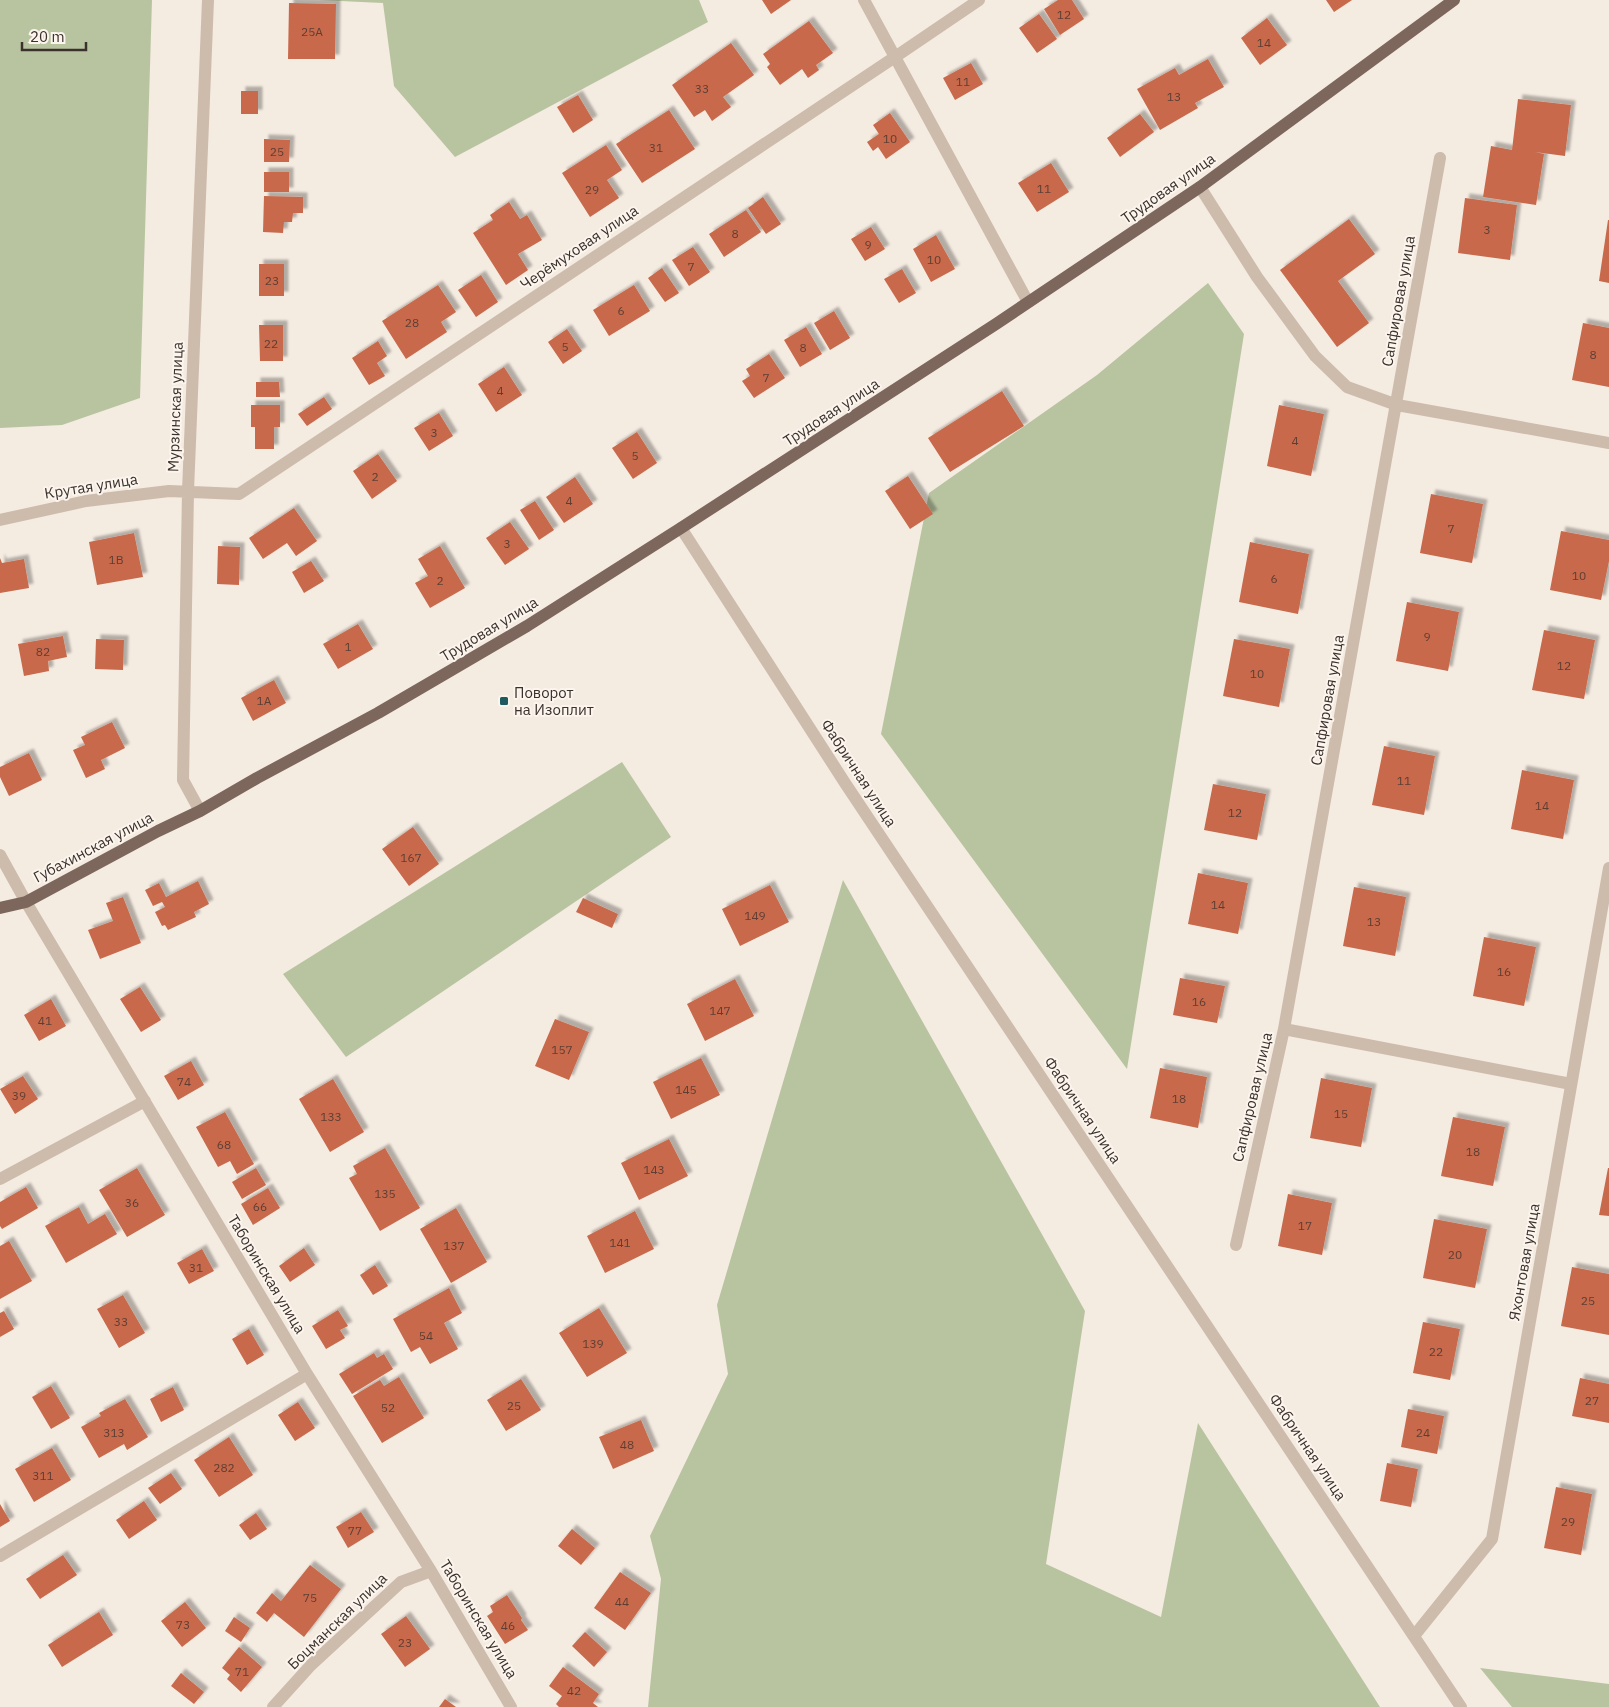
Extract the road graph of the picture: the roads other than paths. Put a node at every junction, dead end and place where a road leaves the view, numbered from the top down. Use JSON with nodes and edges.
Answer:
{"nodes":[{"id":1,"x":208,"y":0,"type":"edge"},
{"id":2,"x":864,"y":0,"type":"edge"},
{"id":3,"x":979,"y":0,"type":"edge"},
{"id":4,"x":1454,"y":0,"type":"edge"},
{"id":5,"x":895,"y":57,"type":"junction"},
{"id":6,"x":1440,"y":158,"type":"dead end"},
{"id":7,"x":1200,"y":187,"type":"junction"},
{"id":8,"x":1028,"y":302,"type":"junction"},
{"id":9,"x":1397,"y":406,"type":"junction"},
{"id":10,"x":1609,"y":443,"type":"edge"},
{"id":11,"x":188,"y":491,"type":"junction"},
{"id":12,"x":0,"y":520,"type":"edge"},
{"id":13,"x":682,"y":528,"type":"junction"},
{"id":14,"x":200,"y":812,"type":"junction"},
{"id":15,"x":0,"y":854,"type":"edge"},
{"id":16,"x":1609,"y":868,"type":"edge"},
{"id":17,"x":26,"y":902,"type":"junction"},
{"id":18,"x":0,"y":908,"type":"edge"},
{"id":19,"x":1284,"y":1029,"type":"junction"},
{"id":20,"x":1572,"y":1084,"type":"junction"},
{"id":21,"x":144,"y":1100,"type":"junction"},
{"id":22,"x":0,"y":1179,"type":"edge"},
{"id":23,"x":1236,"y":1245,"type":"dead end"},
{"id":24,"x":307,"y":1374,"type":"junction"},
{"id":25,"x":0,"y":1556,"type":"edge"},
{"id":26,"x":431,"y":1571,"type":"junction"},
{"id":27,"x":1414,"y":1636,"type":"junction"},
{"id":28,"x":273,"y":1707,"type":"edge"},
{"id":29,"x":511,"y":1707,"type":"edge"},
{"id":30,"x":1461,"y":1707,"type":"edge"}],
"edges":[{"from":1,"to":11,"type":"street","name":"Мурзинская улица"},
{"from":2,"to":5,"type":"street"},
{"from":3,"to":5,"type":"street","name":"Черёмуховая улица"},
{"from":4,"to":7,"type":"main road","name":"Трудовая улица"},
{"from":5,"to":8,"type":"street"},
{"from":5,"to":11,"type":"street","name":"Черёмуховая улица"},
{"from":6,"to":9,"type":"street","name":"Сапфировая улица"},
{"from":7,"to":8,"type":"main road","name":"Трудовая улица"},
{"from":7,"to":9,"type":"street"},
{"from":8,"to":13,"type":"main road","name":"Трудовая улица"},
{"from":9,"to":10,"type":"street"},
{"from":9,"to":19,"type":"street","name":"Сапфировая улица"},
{"from":11,"to":12,"type":"street","name":"Крутая улица"},
{"from":11,"to":14,"type":"street","name":"Мурзинская улица"},
{"from":13,"to":14,"type":"main road","name":"Трудовая улица"},
{"from":13,"to":27,"type":"street","name":"Фабричная улица"},
{"from":14,"to":17,"type":"main road","name":"Губахинская улица"},
{"from":15,"to":17,"type":"street","name":"Таборинская улица"},
{"from":16,"to":20,"type":"street","name":"Яхонтовая улица"},
{"from":17,"to":18,"type":"main road","name":"Губахинская улица"},
{"from":17,"to":21,"type":"street","name":"Таборинская улица"},
{"from":19,"to":20,"type":"street"},
{"from":19,"to":23,"type":"street","name":"Сапфировая улица"},
{"from":20,"to":27,"type":"street","name":"Яхонтовая улица"},
{"from":21,"to":22,"type":"street"},
{"from":21,"to":24,"type":"street","name":"Таборинская улица"},
{"from":24,"to":25,"type":"street"},
{"from":24,"to":26,"type":"street","name":"Таборинская улица"},
{"from":26,"to":28,"type":"street","name":"Боцманская улица"},
{"from":26,"to":29,"type":"street","name":"Таборинская улица"},
{"from":27,"to":30,"type":"street","name":"Фабричная улица"}]}
